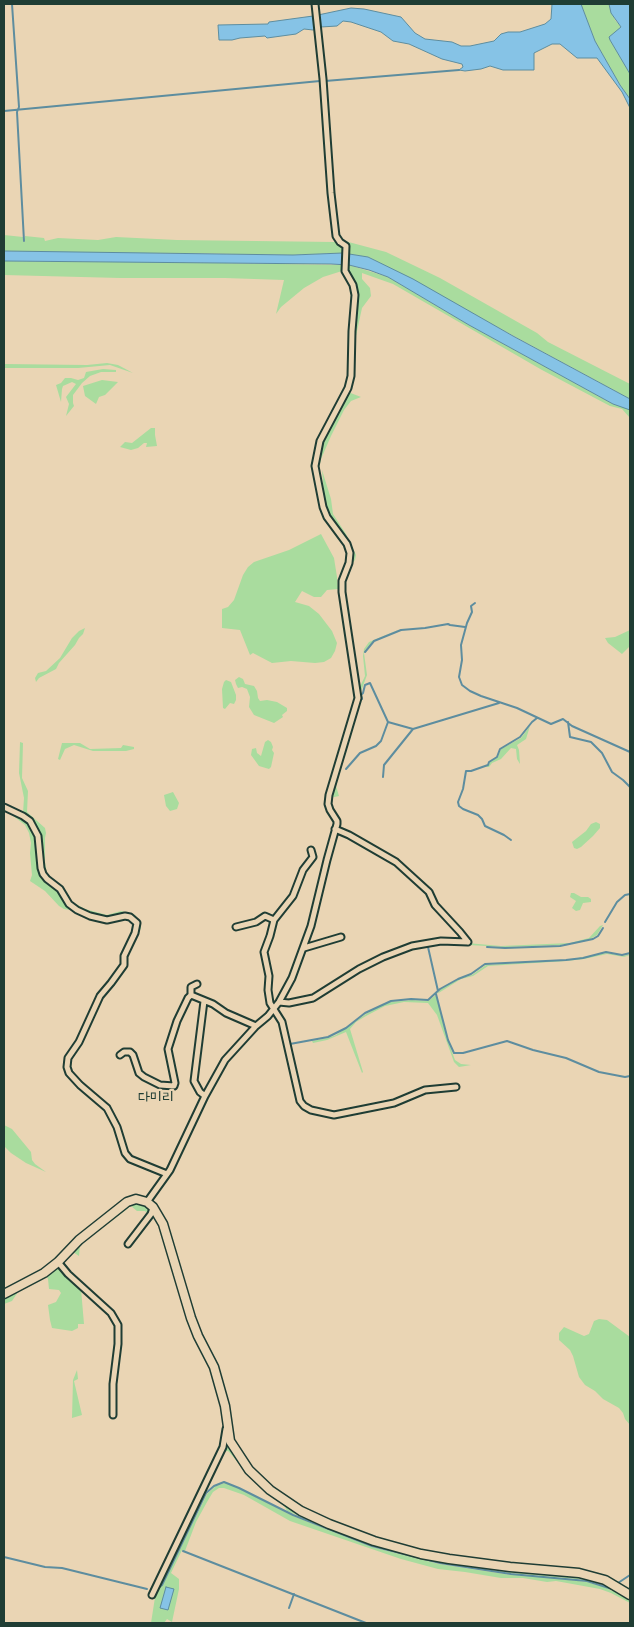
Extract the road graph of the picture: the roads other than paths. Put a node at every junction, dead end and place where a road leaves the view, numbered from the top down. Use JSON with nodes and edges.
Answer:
{"nodes":[{"id":1,"x":315,"y":4,"type":"edge"},
{"id":2,"x":4,"y":808,"type":"edge"},
{"id":3,"x":335,"y":829,"type":"junction"},
{"id":4,"x":311,"y":850,"type":"dead end"},
{"id":5,"x":274,"y":920,"type":"junction"},
{"id":6,"x":236,"y":927,"type":"dead end"},
{"id":7,"x":341,"y":937,"type":"dead end"},
{"id":8,"x":304,"y":948,"type":"junction"},
{"id":9,"x":196,"y":984,"type":"dead end"},
{"id":10,"x":191,"y":995,"type":"junction"},
{"id":11,"x":204,"y":1001,"type":"junction"},
{"id":12,"x":278,"y":1002,"type":"junction"},
{"id":13,"x":273,"y":1010,"type":"junction"},
{"id":14,"x":256,"y":1026,"type":"junction"},
{"id":15,"x":120,"y":1054,"type":"dead end"},
{"id":16,"x":456,"y":1087,"type":"dead end"},
{"id":17,"x":205,"y":1096,"type":"junction"},
{"id":18,"x":167,"y":1174,"type":"junction"},
{"id":19,"x":150,"y":1205,"type":"junction"},
{"id":20,"x":128,"y":1244,"type":"dead end"},
{"id":21,"x":58,"y":1262,"type":"junction"},
{"id":22,"x":4,"y":1294,"type":"edge"},
{"id":23,"x":113,"y":1415,"type":"dead end"},
{"id":24,"x":227,"y":1426,"type":"junction"},
{"id":25,"x":630,"y":1595,"type":"edge"},
{"id":26,"x":152,"y":1596,"type":"dead end"}],
"edges":[{"from":1,"to":3,"type":"street"},
{"from":2,"to":18,"type":"street"},
{"from":3,"to":8,"type":"street"},
{"from":3,"to":12,"type":"street"},
{"from":4,"to":5,"type":"street"},
{"from":5,"to":6,"type":"street"},
{"from":5,"to":13,"type":"street"},
{"from":7,"to":8,"type":"street"},
{"from":8,"to":12,"type":"street"},
{"from":9,"to":10,"type":"street"},
{"from":10,"to":11,"type":"street"},
{"from":10,"to":15,"type":"street"},
{"from":11,"to":14,"type":"street"},
{"from":11,"to":17,"type":"street"},
{"from":12,"to":13,"type":"street"},
{"from":13,"to":14,"type":"street"},
{"from":13,"to":16,"type":"street"},
{"from":14,"to":17,"type":"street"},
{"from":17,"to":18,"type":"street"},
{"from":18,"to":19,"type":"street"},
{"from":19,"to":20,"type":"street"},
{"from":19,"to":21,"type":"street"},
{"from":19,"to":24,"type":"street"},
{"from":21,"to":22,"type":"street"},
{"from":21,"to":23,"type":"street"},
{"from":24,"to":25,"type":"street"},
{"from":24,"to":26,"type":"street"}]}
